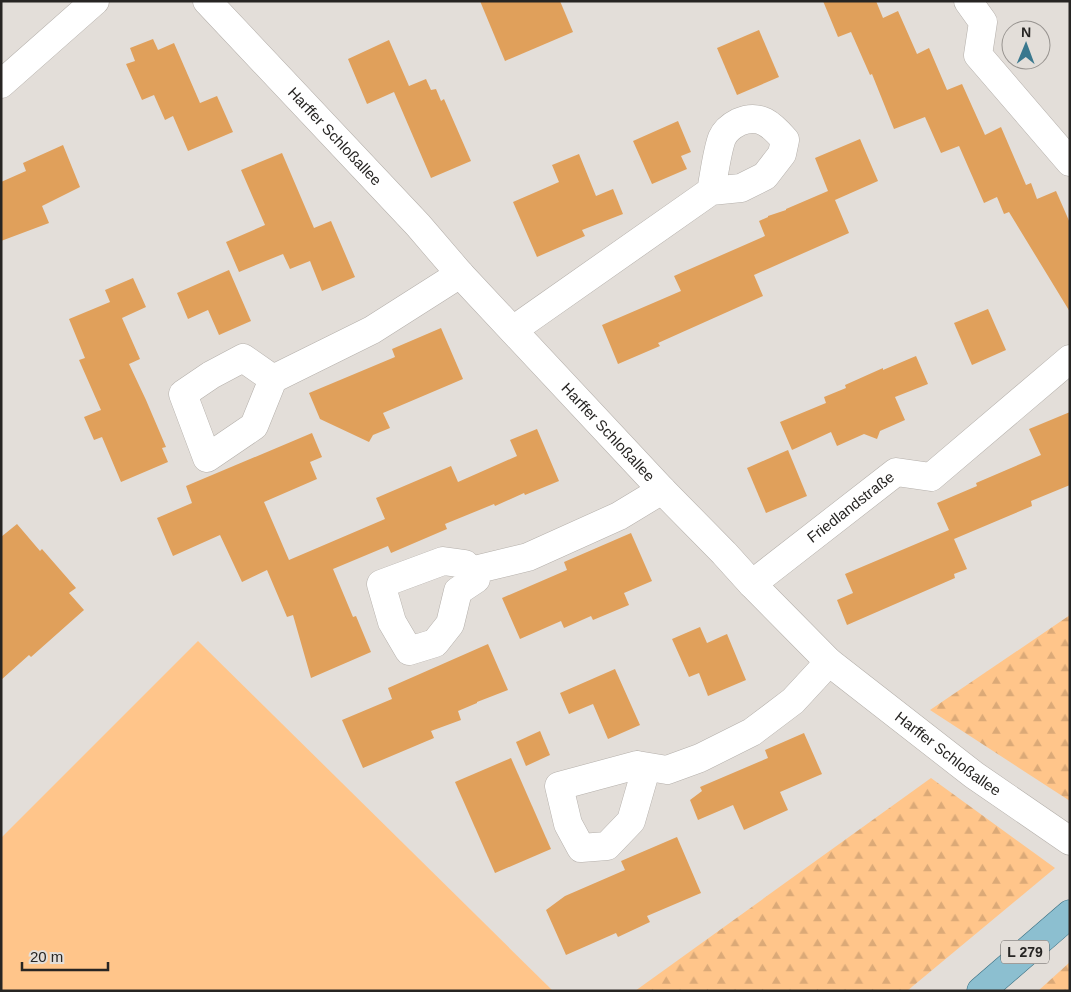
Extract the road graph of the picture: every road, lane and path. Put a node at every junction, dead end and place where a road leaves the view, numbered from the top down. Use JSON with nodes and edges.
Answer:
{"nodes":[{"id":1,"x":95,"y":1,"type":"edge"},
{"id":2,"x":207,"y":1,"type":"edge"},
{"id":3,"x":968,"y":1,"type":"edge"},
{"id":4,"x":1,"y":84,"type":"edge"},
{"id":5,"x":1070,"y":162,"type":"edge"},
{"id":6,"x":711,"y":191,"type":"dead end"},
{"id":7,"x":460,"y":274,"type":"junction"},
{"id":8,"x":512,"y":330,"type":"junction"},
{"id":9,"x":1070,"y":359,"type":"edge"},
{"id":10,"x":273,"y":379,"type":"dead end"},
{"id":11,"x":662,"y":490,"type":"junction"},
{"id":12,"x":470,"y":572,"type":"dead end"},
{"id":13,"x":752,"y":584,"type":"junction"},
{"id":14,"x":829,"y":662,"type":"junction"},
{"id":15,"x":637,"y":765,"type":"dead end"},
{"id":16,"x":1063,"y":836,"type":"edge"},
{"id":17,"x":1070,"y":914,"type":"edge"},
{"id":18,"x":981,"y":991,"type":"edge"}],
"edges":[{"from":1,"to":4,"type":"street"},
{"from":2,"to":7,"type":"street","name":"Harffer Schloßallee"},
{"from":3,"to":5,"type":"street"},
{"from":6,"to":8,"type":"street"},
{"from":7,"to":8,"type":"street","name":"Harffer Schloßallee"},
{"from":7,"to":10,"type":"street"},
{"from":8,"to":11,"type":"street","name":"Harffer Schloßallee"},
{"from":9,"to":13,"type":"street","name":"Friedlandstraße"},
{"from":11,"to":12,"type":"street","name":"Harffer Schloßallee"},
{"from":11,"to":13,"type":"street","name":"Harffer Schloßallee"},
{"from":13,"to":14,"type":"street","name":"Harffer Schloßallee"},
{"from":14,"to":15,"type":"street"},
{"from":14,"to":16,"type":"street","name":"Harffer Schloßallee"},
{"from":17,"to":18,"type":"main road","number":"L 279"}]}
